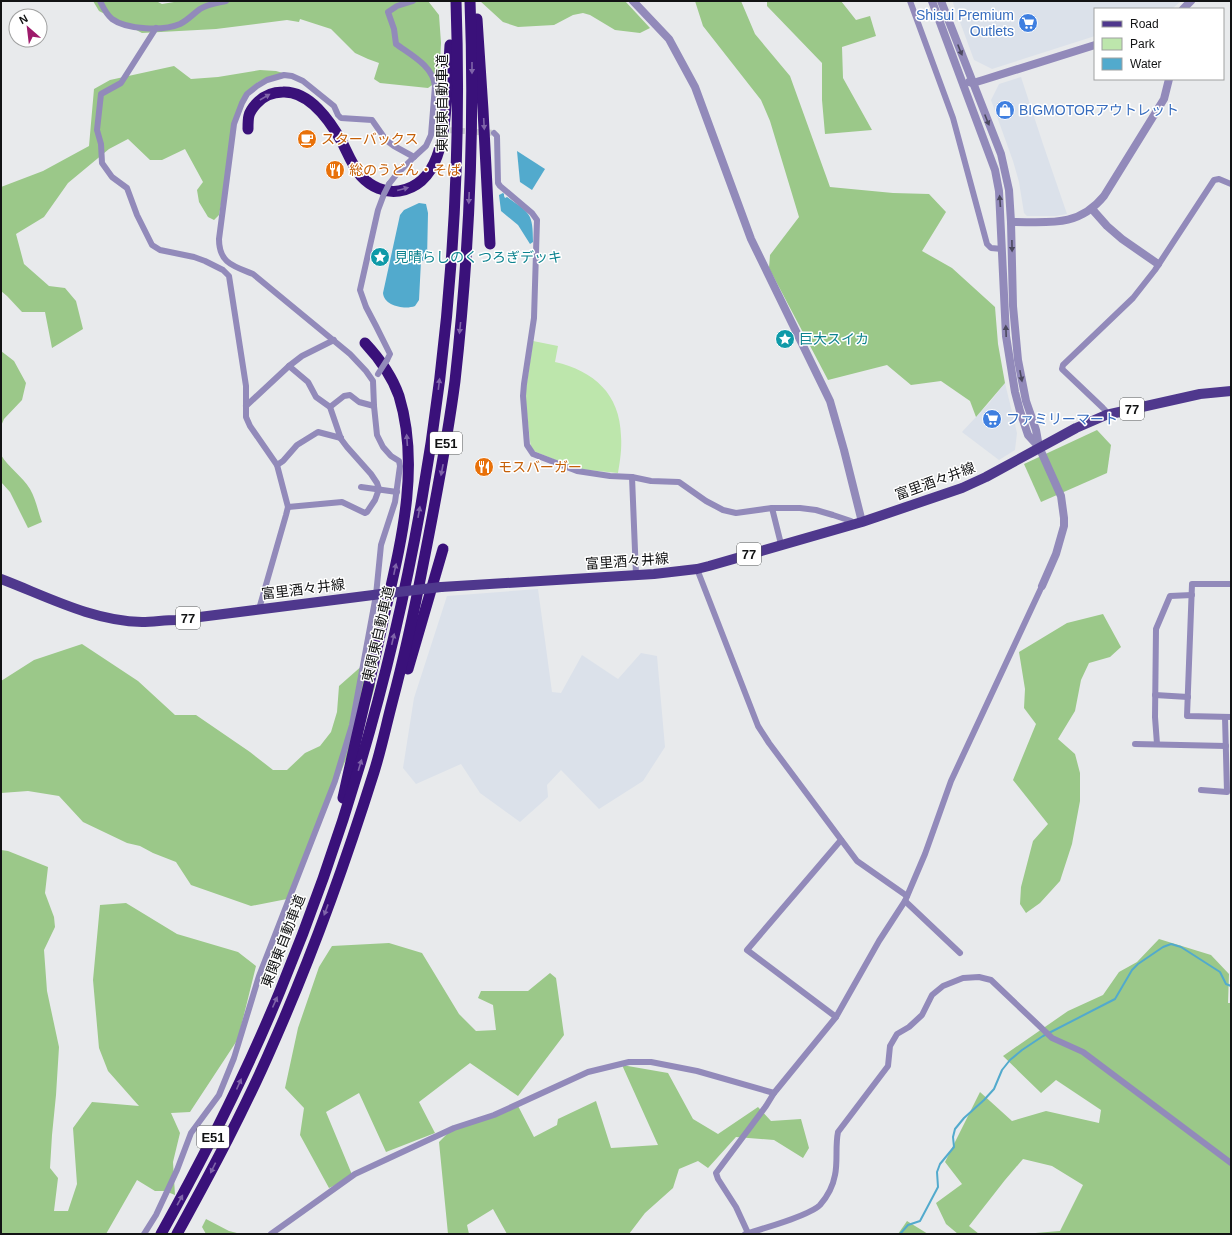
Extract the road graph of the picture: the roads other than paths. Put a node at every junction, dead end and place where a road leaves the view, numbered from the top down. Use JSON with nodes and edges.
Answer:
{"nodes":[{"id":1,"x":100,"y":1,"type":"edge"},
{"id":2,"x":226,"y":1,"type":"edge"},
{"id":3,"x":413,"y":1,"type":"edge"},
{"id":4,"x":455,"y":1,"type":"edge"},
{"id":5,"x":470,"y":1,"type":"edge"},
{"id":6,"x":474,"y":1,"type":"edge"},
{"id":7,"x":632,"y":1,"type":"edge"},
{"id":8,"x":910,"y":1,"type":"edge"},
{"id":9,"x":932,"y":1,"type":"edge"},
{"id":10,"x":941,"y":1,"type":"edge"},
{"id":11,"x":156,"y":28,"type":"junction"},
{"id":12,"x":1094,"y":45,"type":"edge"},
{"id":13,"x":961,"y":79,"type":"junction"},
{"id":14,"x":1169,"y":80,"type":"edge"},
{"id":15,"x":973,"y":83,"type":"junction"},
{"id":16,"x":972,"y":105,"type":"junction"},
{"id":17,"x":248,"y":129,"type":"dead end"},
{"id":18,"x":494,"y":133,"type":"dead end"},
{"id":19,"x":414,"y":157,"type":"junction"},
{"id":20,"x":1231,"y":184,"type":"edge"},
{"id":21,"x":1092,"y":209,"type":"junction"},
{"id":22,"x":1011,"y":222,"type":"junction"},
{"id":23,"x":490,"y":244,"type":"dead end"},
{"id":24,"x":1002,"y":249,"type":"junction"},
{"id":25,"x":1158,"y":264,"type":"junction"},
{"id":26,"x":238,"y":269,"type":"junction"},
{"id":27,"x":229,"y":276,"type":"junction"},
{"id":28,"x":334,"y":340,"type":"junction"},
{"id":29,"x":365,"y":343,"type":"dead end"},
{"id":30,"x":289,"y":366,"type":"junction"},
{"id":31,"x":373,"y":381,"type":"junction"},
{"id":32,"x":1231,"y":391,"type":"edge"},
{"id":33,"x":246,"y":406,"type":"junction"},
{"id":34,"x":374,"y":406,"type":"junction"},
{"id":35,"x":330,"y":407,"type":"junction"},
{"id":36,"x":1106,"y":415,"type":"junction"},
{"id":37,"x":341,"y":438,"type":"junction"},
{"id":38,"x":1039,"y":447,"type":"junction"},
{"id":39,"x":277,"y":466,"type":"junction"},
{"id":40,"x":632,"y":477,"type":"junction"},
{"id":41,"x":360,"y":486,"type":"dead end"},
{"id":42,"x":379,"y":489,"type":"junction"},
{"id":43,"x":397,"y":492,"type":"junction"},
{"id":44,"x":288,"y":507,"type":"junction"},
{"id":45,"x":772,"y":508,"type":"junction"},
{"id":46,"x":858,"y":523,"type":"junction"},
{"id":47,"x":781,"y":544,"type":"junction"},
{"id":48,"x":443,"y":549,"type":"dead end"},
{"id":49,"x":697,"y":569,"type":"junction"},
{"id":50,"x":636,"y":575,"type":"junction"},
{"id":51,"x":1,"y":579,"type":"edge"},
{"id":52,"x":1231,"y":584,"type":"edge"},
{"id":53,"x":1042,"y":586,"type":"joint"},
{"id":54,"x":378,"y":594,"type":"junction"},
{"id":55,"x":1192,"y":595,"type":"junction"},
{"id":56,"x":260,"y":609,"type":"junction"},
{"id":57,"x":1155,"y":695,"type":"junction"},
{"id":58,"x":1188,"y":697,"type":"junction"},
{"id":59,"x":1228,"y":717,"type":"edge"},
{"id":60,"x":387,"y":725,"type":"junction"},
{"id":61,"x":1135,"y":744,"type":"dead end"},
{"id":62,"x":1157,"y":744,"type":"junction"},
{"id":63,"x":1226,"y":746,"type":"junction"},
{"id":64,"x":1201,"y":790,"type":"dead end"},
{"id":65,"x":841,"y":840,"type":"junction"},
{"id":66,"x":332,"y":853,"type":"junction"},
{"id":67,"x":906,"y":899,"type":"junction"},
{"id":68,"x":960,"y":953,"type":"dead end"},
{"id":69,"x":836,"y":1017,"type":"junction"},
{"id":70,"x":774,"y":1093,"type":"junction"},
{"id":71,"x":1231,"y":1163,"type":"edge"},
{"id":72,"x":144,"y":1234,"type":"edge"},
{"id":73,"x":161,"y":1234,"type":"edge"},
{"id":74,"x":177,"y":1234,"type":"edge"},
{"id":75,"x":271,"y":1234,"type":"edge"},
{"id":76,"x":747,"y":1234,"type":"edge"}],
"edges":[{"from":1,"to":11,"type":"street"},
{"from":2,"to":11,"type":"street"},
{"from":3,"to":19,"type":"street"},
{"from":17,"to":4,"type":"highway","one_way":true},
{"from":66,"to":4,"type":"highway","name":"東関東自動車道","number":"E51","one_way":true},
{"from":5,"to":60,"type":"highway","name":"東関東自動車道","number":"E51","one_way":true},
{"from":6,"to":23,"type":"highway","one_way":true},
{"from":7,"to":46,"type":"street"},
{"from":8,"to":24,"type":"street"},
{"from":9,"to":13,"type":"street"},
{"from":10,"to":15,"type":"street","one_way":true},
{"from":11,"to":27,"type":"street"},
{"from":12,"to":15,"type":"street"},
{"from":13,"to":15,"type":"street"},
{"from":13,"to":16,"type":"street"},
{"from":14,"to":21,"type":"street"},
{"from":15,"to":16,"type":"street"},
{"from":15,"to":22,"type":"street","one_way":true},
{"from":24,"to":16,"type":"street","one_way":true},
{"from":18,"to":40,"type":"street"},
{"from":19,"to":26,"type":"street"},
{"from":19,"to":31,"type":"street","bridge":true},
{"from":20,"to":25,"type":"street"},
{"from":21,"to":22,"type":"street"},
{"from":21,"to":25,"type":"street"},
{"from":22,"to":38,"type":"street","one_way":true},
{"from":38,"to":24,"type":"street","one_way":true},
{"from":25,"to":36,"type":"street"},
{"from":26,"to":27,"type":"street"},
{"from":26,"to":28,"type":"street"},
{"from":27,"to":33,"type":"street"},
{"from":28,"to":30,"type":"street"},
{"from":28,"to":31,"type":"street"},
{"from":66,"to":29,"type":"highway","one_way":true},
{"from":30,"to":33,"type":"street"},
{"from":30,"to":35,"type":"street"},
{"from":31,"to":34,"type":"street"},
{"from":32,"to":36,"type":"main road","name":"富里酒々井線","number":"77"},
{"from":33,"to":39,"type":"street"},
{"from":34,"to":35,"type":"street"},
{"from":34,"to":43,"type":"street"},
{"from":35,"to":37,"type":"street"},
{"from":36,"to":38,"type":"main road","name":"富里酒々井線","number":"77"},
{"from":37,"to":39,"type":"street"},
{"from":37,"to":42,"type":"street"},
{"from":38,"to":46,"type":"main road","name":"富里酒々井線","number":"77"},
{"from":38,"to":53,"type":"street"},
{"from":39,"to":44,"type":"street"},
{"from":40,"to":45,"type":"street"},
{"from":40,"to":50,"type":"street"},
{"from":41,"to":42,"type":"street"},
{"from":42,"to":43,"type":"street"},
{"from":42,"to":44,"type":"street"},
{"from":43,"to":54,"type":"street"},
{"from":44,"to":56,"type":"street"},
{"from":45,"to":46,"type":"street"},
{"from":45,"to":47,"type":"street"},
{"from":46,"to":47,"type":"main road","name":"富里酒々井線","number":"77"},
{"from":47,"to":49,"type":"main road","name":"富里酒々井線","number":"77"},
{"from":48,"to":60,"type":"highway"},
{"from":49,"to":50,"type":"main road","name":"富里酒々井線","number":"77"},
{"from":49,"to":65,"type":"street"},
{"from":50,"to":54,"type":"main road","name":"富里酒々井線","number":"77","bridge":true},
{"from":51,"to":56,"type":"main road","name":"富里酒々井線","number":"77"},
{"from":52,"to":55,"type":"street"},
{"from":53,"to":67,"type":"street"},
{"from":54,"to":56,"type":"main road","name":"富里酒々井線","number":"77"},
{"from":54,"to":72,"type":"street"},
{"from":55,"to":57,"type":"street"},
{"from":55,"to":58,"type":"street"},
{"from":57,"to":58,"type":"street"},
{"from":57,"to":62,"type":"street"},
{"from":58,"to":59,"type":"street"},
{"from":59,"to":63,"type":"street"},
{"from":60,"to":74,"type":"highway","name":"東関東自動車道","number":"E51","one_way":true},
{"from":61,"to":62,"type":"street"},
{"from":62,"to":63,"type":"street"},
{"from":63,"to":64,"type":"street"},
{"from":65,"to":67,"type":"street"},
{"from":65,"to":69,"type":"street"},
{"from":73,"to":66,"type":"highway","name":"東関東自動車道","number":"E51","one_way":true},
{"from":67,"to":68,"type":"street"},
{"from":67,"to":69,"type":"street"},
{"from":69,"to":70,"type":"street"},
{"from":70,"to":75,"type":"street"},
{"from":70,"to":76,"type":"street"},
{"from":71,"to":76,"type":"street"}]}
